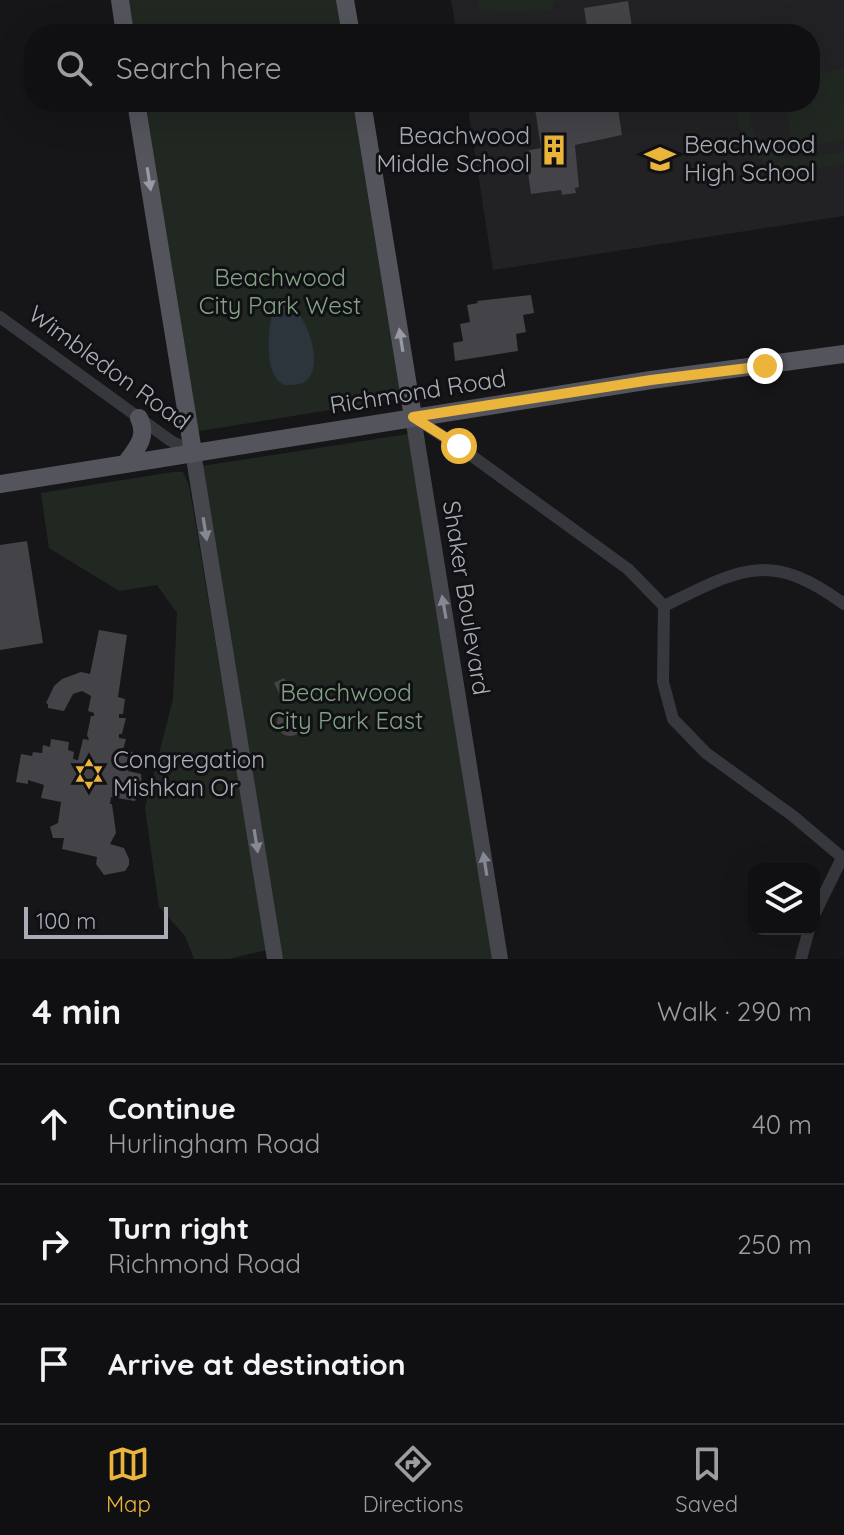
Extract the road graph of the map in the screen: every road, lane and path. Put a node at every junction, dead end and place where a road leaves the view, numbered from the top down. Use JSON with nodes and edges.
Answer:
{"nodes":[{"id":1,"x":120,"y":0,"type":"edge"},
{"id":2,"x":345,"y":0,"type":"edge"},
{"id":3,"x":124,"y":24,"type":"edge"},
{"id":4,"x":349,"y":24,"type":"edge"},
{"id":5,"x":138,"y":112,"type":"edge"},
{"id":6,"x":364,"y":112,"type":"edge"},
{"id":7,"x":0,"y":317,"type":"edge"},
{"id":8,"x":844,"y":354,"type":"edge"},
{"id":9,"x":413,"y":417,"type":"junction"},
{"id":10,"x":139,"y":418,"type":"junction"},
{"id":11,"x":193,"y":452,"type":"junction"},
{"id":12,"x":126,"y":463,"type":"junction"},
{"id":13,"x":0,"y":484,"type":"edge"},
{"id":14,"x":844,"y":604,"type":"edge"},
{"id":15,"x":664,"y":606,"type":"junction"},
{"id":16,"x":843,"y":859,"type":"edge"},
{"id":17,"x":820,"y":903,"type":"edge"},
{"id":18,"x":807,"y":935,"type":"edge"},
{"id":19,"x":275,"y":959,"type":"edge"},
{"id":20,"x":500,"y":959,"type":"edge"},
{"id":21,"x":801,"y":959,"type":"edge"}],
"edges":[{"from":1,"to":3,"type":"main road"},
{"from":2,"to":4,"type":"main road"},
{"from":5,"to":11,"type":"main road","one_way":true},
{"from":9,"to":6,"type":"main road","name":"Shaker Boulevard","one_way":true},
{"from":7,"to":10,"type":"street","name":"Wimbledon Road"},
{"from":8,"to":9,"type":"main road","name":"Richmond Road"},
{"from":9,"to":11,"type":"main road","name":"Richmond Road"},
{"from":9,"to":15,"type":"street"},
{"from":20,"to":9,"type":"main road","name":"Shaker Boulevard","one_way":true},
{"from":10,"to":11,"type":"street","name":"Wimbledon Road"},
{"from":10,"to":12,"type":"main road"},
{"from":11,"to":12,"type":"main road","name":"Richmond Road"},
{"from":11,"to":19,"type":"main road","one_way":true},
{"from":12,"to":13,"type":"main road","name":"Richmond Road"},
{"from":14,"to":15,"type":"street"},
{"from":15,"to":16,"type":"street"},
{"from":16,"to":17,"type":"street"},
{"from":18,"to":21,"type":"street"}]}
